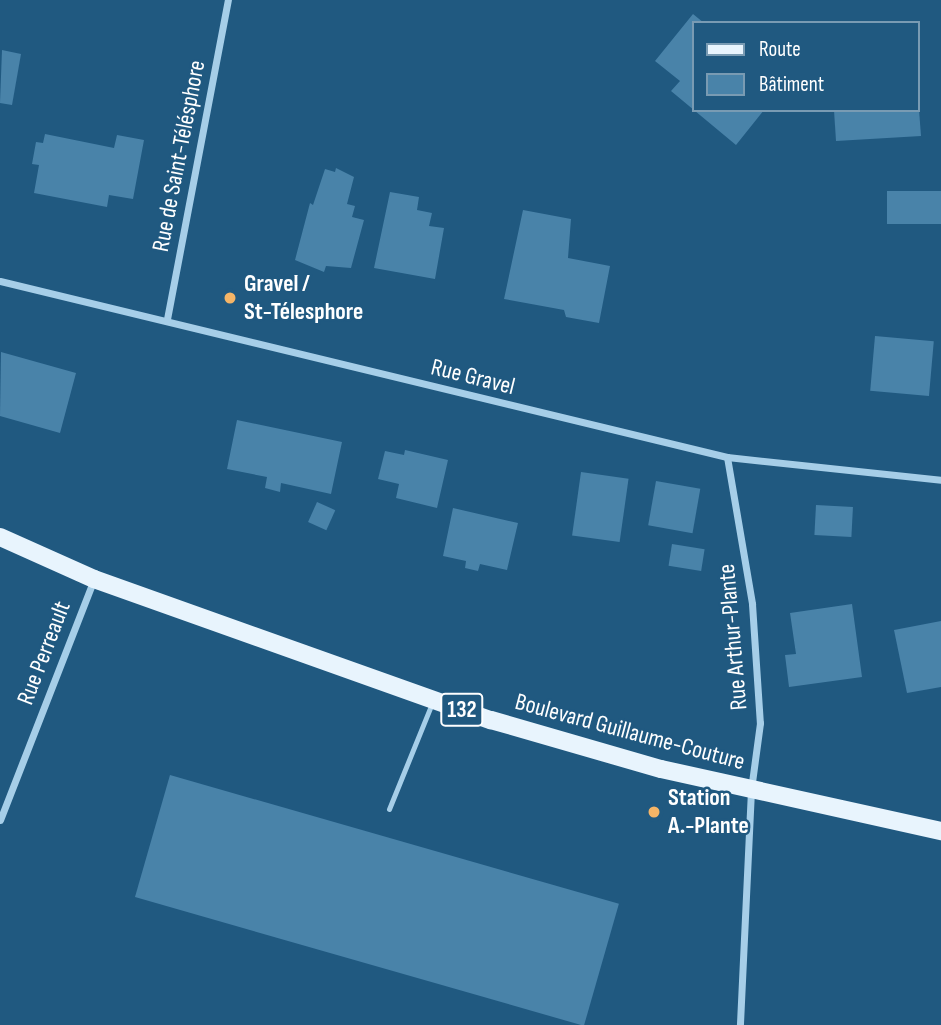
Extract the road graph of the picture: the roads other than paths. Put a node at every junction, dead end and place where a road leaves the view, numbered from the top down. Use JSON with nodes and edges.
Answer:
{"nodes":[{"id":1,"x":229,"y":0,"type":"edge"},
{"id":2,"x":0,"y":281,"type":"edge"},
{"id":3,"x":167,"y":319,"type":"junction"},
{"id":4,"x":727,"y":457,"type":"junction"},
{"id":5,"x":941,"y":480,"type":"edge"},
{"id":6,"x":0,"y":537,"type":"edge"},
{"id":7,"x":94,"y":579,"type":"junction"},
{"id":8,"x":433,"y":700,"type":"junction"},
{"id":9,"x":751,"y":790,"type":"junction"},
{"id":10,"x":389,"y":809,"type":"dead end"},
{"id":11,"x":0,"y":820,"type":"edge"},
{"id":12,"x":941,"y":831,"type":"edge"},
{"id":13,"x":740,"y":1025,"type":"edge"}],
"edges":[{"from":1,"to":3,"type":"street","name":"Rue de Saint-Télésphore"},
{"from":2,"to":3,"type":"street","name":"Rue Gravel"},
{"from":3,"to":4,"type":"street","name":"Rue Gravel"},
{"from":4,"to":5,"type":"street","name":"Rue Gravel"},
{"from":4,"to":9,"type":"street","name":"Rue Arthur-Plante"},
{"from":6,"to":7,"type":"main road","name":"Boulevard Guillaume-Couture","number":"132"},
{"from":7,"to":8,"type":"main road","name":"Boulevard Guillaume-Couture","number":"132"},
{"from":7,"to":11,"type":"street","name":"Rue Perreault"},
{"from":8,"to":9,"type":"main road","name":"Boulevard Guillaume-Couture","number":"132"},
{"from":8,"to":10,"type":"lane"},
{"from":9,"to":12,"type":"main road","name":"Boulevard Guillaume-Couture","number":"132"},
{"from":9,"to":13,"type":"street","name":"Rue Arthur-Plante"}]}
